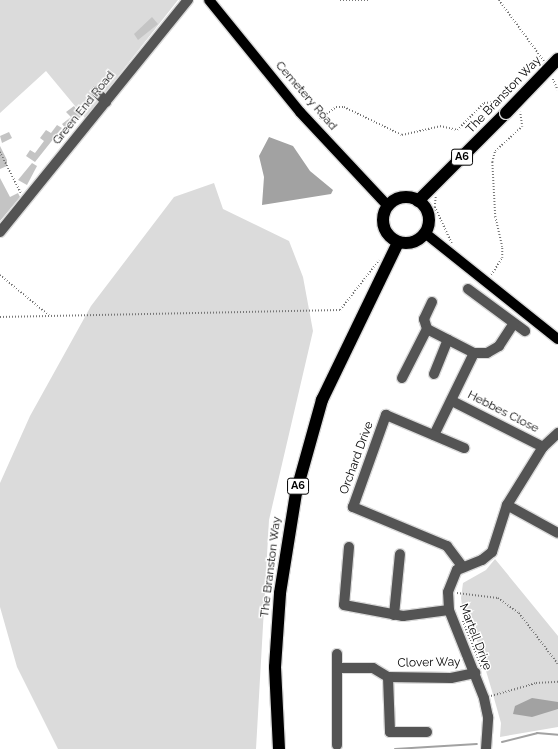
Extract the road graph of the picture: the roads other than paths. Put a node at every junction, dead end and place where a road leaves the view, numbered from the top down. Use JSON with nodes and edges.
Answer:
{"nodes":[{"id":1,"x":188,"y":0,"type":"edge"},
{"id":2,"x":209,"y":0,"type":"edge"},
{"id":3,"x":558,"y":59,"type":"edge"},
{"id":4,"x":96,"y":91,"type":"dead end"},
{"id":5,"x":106,"y":102,"type":"junction"},
{"id":6,"x":418,"y":201,"type":"junction"},
{"id":7,"x":387,"y":206,"type":"junction"},
{"id":8,"x":0,"y":232,"type":"edge"},
{"id":9,"x":425,"y":233,"type":"junction"},
{"id":10,"x":398,"y":243,"type":"junction"},
{"id":11,"x":468,"y":289,"type":"dead end"},
{"id":12,"x":432,"y":302,"type":"dead end"},
{"id":13,"x":514,"y":323,"type":"junction"},
{"id":14,"x":427,"y":329,"type":"junction"},
{"id":15,"x":525,"y":330,"type":"dead end"},
{"id":16,"x":558,"y":339,"type":"edge"},
{"id":17,"x":448,"y":340,"type":"junction"},
{"id":18,"x":474,"y":353,"type":"junction"},
{"id":19,"x":434,"y":374,"type":"dead end"},
{"id":20,"x":402,"y":378,"type":"dead end"},
{"id":21,"x":452,"y":401,"type":"junction"},
{"id":22,"x":558,"y":433,"type":"edge"},
{"id":23,"x":434,"y":435,"type":"junction"},
{"id":24,"x":543,"y":447,"type":"junction"},
{"id":25,"x":464,"y":448,"type":"dead end"},
{"id":26,"x":507,"y":505,"type":"junction"},
{"id":27,"x":558,"y":533,"type":"edge"},
{"id":28,"x":349,"y":547,"type":"dead end"},
{"id":29,"x":400,"y":554,"type":"dead end"},
{"id":30,"x":462,"y":566,"type":"junction"},
{"id":31,"x":449,"y":610,"type":"junction"},
{"id":32,"x":394,"y":615,"type":"junction"},
{"id":33,"x":336,"y":654,"type":"dead end"},
{"id":34,"x":337,"y":668,"type":"junction"},
{"id":35,"x":480,"y":674,"type":"junction"},
{"id":36,"x":388,"y":677,"type":"junction"},
{"id":37,"x":427,"y":732,"type":"dead end"},
{"id":38,"x":337,"y":745,"type":"dead end"},
{"id":39,"x":280,"y":749,"type":"edge"},
{"id":40,"x":486,"y":749,"type":"edge"}],
"edges":[{"from":1,"to":5,"type":"street","name":"Green End Road"},
{"from":2,"to":7,"type":"main road","name":"Cemetery Road"},
{"from":3,"to":6,"type":"highway","name":"The Branston Way","number":"A6","bridge":true},
{"from":4,"to":5,"type":"street"},
{"from":5,"to":8,"type":"street","name":"Green End Road"},
{"from":6,"to":7,"type":"highway"},
{"from":6,"to":9,"type":"highway"},
{"from":7,"to":10,"type":"highway"},
{"from":9,"to":10,"type":"highway"},
{"from":9,"to":16,"type":"main road"},
{"from":10,"to":39,"type":"highway","name":"The Branston Way","number":"A6"},
{"from":11,"to":13,"type":"street"},
{"from":12,"to":14,"type":"street"},
{"from":13,"to":15,"type":"street"},
{"from":13,"to":18,"type":"street"},
{"from":14,"to":17,"type":"street"},
{"from":14,"to":20,"type":"street"},
{"from":17,"to":18,"type":"street"},
{"from":17,"to":19,"type":"street"},
{"from":18,"to":21,"type":"street"},
{"from":21,"to":23,"type":"street"},
{"from":21,"to":24,"type":"street","name":"Hebbes Close"},
{"from":22,"to":24,"type":"street"},
{"from":23,"to":25,"type":"street","name":"Orchard Drive"},
{"from":23,"to":30,"type":"street","name":"Orchard Drive"},
{"from":24,"to":26,"type":"street"},
{"from":26,"to":27,"type":"street"},
{"from":26,"to":30,"type":"street"},
{"from":28,"to":32,"type":"street"},
{"from":29,"to":32,"type":"street"},
{"from":30,"to":31,"type":"street","name":"Martell Drive"},
{"from":31,"to":32,"type":"street"},
{"from":31,"to":35,"type":"street","name":"Martell Drive"},
{"from":33,"to":34,"type":"street"},
{"from":34,"to":36,"type":"street","name":"Clover Way"},
{"from":34,"to":38,"type":"street"},
{"from":35,"to":36,"type":"street","name":"Clover Way"},
{"from":35,"to":40,"type":"street","name":"Martell Drive"},
{"from":36,"to":37,"type":"street"}]}
